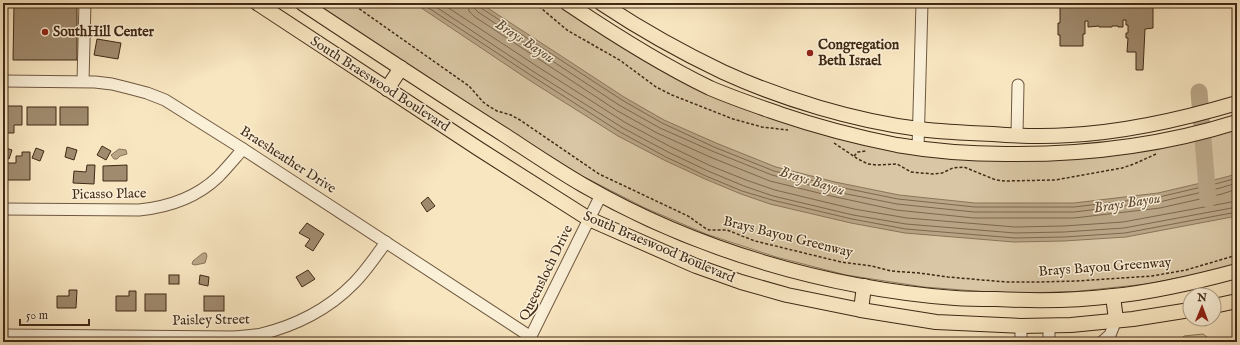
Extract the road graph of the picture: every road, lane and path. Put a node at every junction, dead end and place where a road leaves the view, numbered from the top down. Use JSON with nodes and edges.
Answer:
{"nodes":[{"id":1,"x":85,"y":3,"type":"edge"},
{"id":2,"x":257,"y":3,"type":"edge"},
{"id":3,"x":302,"y":3,"type":"edge"},
{"id":4,"x":351,"y":3,"type":"edge"},
{"id":5,"x":567,"y":3,"type":"edge"},
{"id":6,"x":601,"y":3,"type":"edge"},
{"id":7,"x":922,"y":3,"type":"edge"},
{"id":8,"x":585,"y":8,"type":"edge"},
{"id":9,"x":401,"y":68,"type":"junction"},
{"id":10,"x":82,"y":81,"type":"junction"},
{"id":11,"x":3,"y":82,"type":"edge"},
{"id":12,"x":1018,"y":85,"type":"dead end"},
{"id":13,"x":387,"y":89,"type":"junction"},
{"id":14,"x":1237,"y":103,"type":"edge"},
{"id":15,"x":1237,"y":122,"type":"edge"},
{"id":16,"x":1132,"y":128,"type":"junction"},
{"id":17,"x":918,"y":129,"type":"junction"},
{"id":18,"x":1024,"y":135,"type":"junction"},
{"id":19,"x":1136,"y":146,"type":"junction"},
{"id":20,"x":918,"y":148,"type":"junction"},
{"id":21,"x":243,"y":149,"type":"junction"},
{"id":22,"x":1032,"y":154,"type":"junction"},
{"id":23,"x":602,"y":195,"type":"junction"},
{"id":24,"x":3,"y":209,"type":"edge"},
{"id":25,"x":589,"y":219,"type":"junction"},
{"id":26,"x":386,"y":242,"type":"junction"},
{"id":27,"x":1237,"y":255,"type":"edge"},
{"id":28,"x":1237,"y":271,"type":"edge"},
{"id":29,"x":864,"y":286,"type":"junction"},
{"id":30,"x":1113,"y":296,"type":"junction"},
{"id":31,"x":1237,"y":301,"type":"edge"},
{"id":32,"x":1222,"y":304,"type":"edge"},
{"id":33,"x":860,"y":310,"type":"junction"},
{"id":34,"x":1182,"y":311,"type":"edge"},
{"id":35,"x":1116,"y":320,"type":"junction"},
{"id":36,"x":1021,"y":326,"type":"junction"},
{"id":37,"x":1049,"y":326,"type":"junction"},
{"id":38,"x":3,"y":335,"type":"edge"},
{"id":39,"x":530,"y":340,"type":"edge"},
{"id":40,"x":1021,"y":342,"type":"edge"},
{"id":41,"x":1049,"y":342,"type":"edge"},
{"id":42,"x":1076,"y":342,"type":"edge"},
{"id":43,"x":1093,"y":342,"type":"edge"},
{"id":44,"x":1102,"y":342,"type":"edge"}],
"edges":[{"from":1,"to":10,"type":"street"},
{"from":2,"to":13,"type":"main road","name":"South Braeswood Boulevard"},
{"from":3,"to":9,"type":"main road","name":"South Braeswood Boulevard"},
{"from":4,"to":27,"type":"path","name":"Brays Bayou Greenway"},
{"from":5,"to":8,"type":"main road"},
{"from":6,"to":17,"type":"main road"},
{"from":7,"to":17,"type":"street"},
{"from":8,"to":20,"type":"main road"},
{"from":9,"to":13,"type":"main road"},
{"from":9,"to":23,"type":"main road","name":"South Braeswood Boulevard"},
{"from":10,"to":11,"type":"street","name":"Braesheather Drive"},
{"from":10,"to":21,"type":"street","name":"Braesheather Drive"},
{"from":12,"to":18,"type":"street"},
{"from":13,"to":25,"type":"main road","name":"South Braeswood Boulevard"},
{"from":14,"to":16,"type":"main road"},
{"from":15,"to":19,"type":"main road"},
{"from":16,"to":18,"type":"main road"},
{"from":16,"to":19,"type":"main road"},
{"from":17,"to":18,"type":"main road"},
{"from":17,"to":20,"type":"street"},
{"from":18,"to":22,"type":"main road"},
{"from":19,"to":22,"type":"main road"},
{"from":20,"to":22,"type":"main road"},
{"from":21,"to":24,"type":"street","name":"Picasso Place"},
{"from":21,"to":26,"type":"street","name":"Braesheather Drive"},
{"from":23,"to":25,"type":"street","name":"Queensloch Drive"},
{"from":23,"to":29,"type":"main road","name":"South Braeswood Boulevard"},
{"from":25,"to":33,"type":"main road","name":"South Braeswood Boulevard"},
{"from":25,"to":39,"type":"street","name":"Queensloch Drive"},
{"from":26,"to":38,"type":"street","name":"Paisley Street"},
{"from":26,"to":39,"type":"street","name":"Braesheather Drive"},
{"from":28,"to":30,"type":"main road","name":"South Braeswood Boulevard"},
{"from":29,"to":30,"type":"main road","name":"South Braeswood Boulevard"},
{"from":29,"to":33,"type":"main road"},
{"from":30,"to":35,"type":"main road"},
{"from":31,"to":32,"type":"main road"},
{"from":33,"to":36,"type":"main road","name":"South Braeswood Boulevard"},
{"from":34,"to":35,"type":"main road","name":"South Braeswood Boulevard"},
{"from":35,"to":37,"type":"main road","name":"South Braeswood Boulevard"},
{"from":35,"to":44,"type":"street"},
{"from":36,"to":37,"type":"main road","name":"South Braeswood Boulevard"},
{"from":36,"to":40,"type":"street"},
{"from":37,"to":41,"type":"street"},
{"from":42,"to":43,"type":"path"}]}
